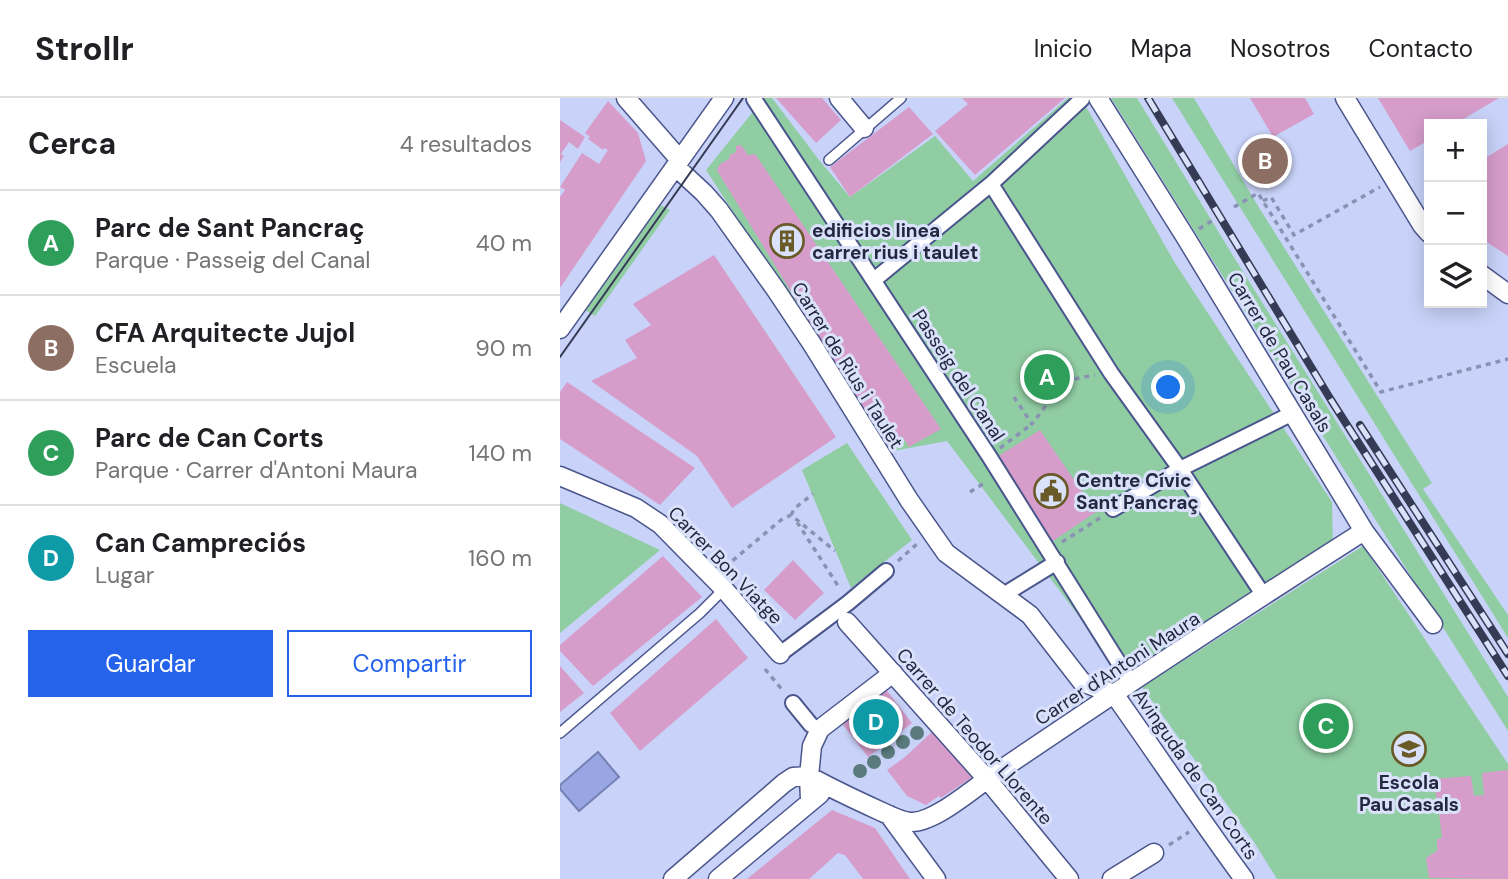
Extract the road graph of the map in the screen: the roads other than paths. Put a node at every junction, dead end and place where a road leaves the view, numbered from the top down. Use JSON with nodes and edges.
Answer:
{"nodes":[{"id":1,"x":626,"y":98,"type":"edge"},
{"id":2,"x":724,"y":98,"type":"edge"},
{"id":3,"x":839,"y":98,"type":"edge"},
{"id":4,"x":901,"y":98,"type":"edge"},
{"id":5,"x":1098,"y":98,"type":"edge"},
{"id":6,"x":1345,"y":98,"type":"edge"},
{"id":7,"x":754,"y":99,"type":"edge"},
{"id":8,"x":1082,"y":99,"type":"edge"},
{"id":9,"x":864,"y":128,"type":"junction"},
{"id":10,"x":829,"y":160,"type":"dead end"},
{"id":11,"x":678,"y":163,"type":"junction"},
{"id":12,"x":991,"y":184,"type":"junction"},
{"id":13,"x":1424,"y":227,"type":"edge"},
{"id":14,"x":1487,"y":279,"type":"edge"},
{"id":15,"x":874,"y":280,"type":"junction"},
{"id":16,"x":1508,"y":295,"type":"edge"},
{"id":17,"x":560,"y":329,"type":"edge"},
{"id":18,"x":1286,"y":417,"type":"dead end"},
{"id":19,"x":1180,"y":469,"type":"junction"},
{"id":20,"x":560,"y":476,"type":"edge"},
{"id":21,"x":1113,"y":509,"type":"road end"},
{"id":22,"x":1364,"y":531,"type":"junction"},
{"id":23,"x":1053,"y":556,"type":"junction"},
{"id":24,"x":886,"y":571,"type":"road end"},
{"id":25,"x":724,"y":589,"type":"junction"},
{"id":26,"x":1010,"y":591,"type":"dead end"},
{"id":27,"x":1264,"y":596,"type":"junction"},
{"id":28,"x":847,"y":622,"type":"dead end"},
{"id":29,"x":1433,"y":624,"type":"dead end"},
{"id":30,"x":780,"y":654,"type":"joint"},
{"id":31,"x":893,"y":673,"type":"junction"},
{"id":32,"x":1127,"y":676,"type":"dead end"},
{"id":33,"x":1114,"y":694,"type":"junction"},
{"id":34,"x":793,"y":703,"type":"road end"},
{"id":35,"x":811,"y":725,"type":"dead end"},
{"id":36,"x":560,"y":733,"type":"edge"},
{"id":37,"x":809,"y":776,"type":"junction"},
{"id":38,"x":987,"y":779,"type":"junction"},
{"id":39,"x":835,"y":790,"type":"junction"},
{"id":40,"x":810,"y":800,"type":"junction"},
{"id":41,"x":889,"y":815,"type":"junction"},
{"id":42,"x":1154,"y":853,"type":"road end"},
{"id":43,"x":673,"y":879,"type":"edge"},
{"id":44,"x":718,"y":879,"type":"edge"},
{"id":45,"x":936,"y":879,"type":"edge"},
{"id":46,"x":1069,"y":879,"type":"edge"},
{"id":47,"x":1112,"y":879,"type":"edge"},
{"id":48,"x":1244,"y":879,"type":"edge"}],
"edges":[{"from":1,"to":11,"type":"street","name":"Carrer de Rius i Taulet"},
{"from":2,"to":11,"type":"street"},
{"from":3,"to":9,"type":"street"},
{"from":4,"to":9,"type":"lane"},
{"from":5,"to":22,"type":"street","name":"Carrer de Pau Casals"},
{"from":6,"to":13,"type":"street"},
{"from":7,"to":15,"type":"street","name":"Passeig del Canal"},
{"from":8,"to":12,"type":"street"},
{"from":9,"to":10,"type":"lane"},
{"from":11,"to":17,"type":"street"},
{"from":11,"to":33,"type":"street","name":"Carrer de Rius i Taulet"},
{"from":12,"to":15,"type":"street"},
{"from":12,"to":19,"type":"street"},
{"from":14,"to":16,"type":"street"},
{"from":15,"to":23,"type":"street","name":"Passeig del Canal"},
{"from":18,"to":19,"type":"street"},
{"from":19,"to":21,"type":"street"},
{"from":19,"to":27,"type":"street"},
{"from":20,"to":25,"type":"street","name":"Carrer Bon Viatge"},
{"from":22,"to":27,"type":"street","name":"Carrer d'Antoni Maura"},
{"from":22,"to":29,"type":"street","name":"Carrer de Pau Casals"},
{"from":23,"to":26,"type":"street"},
{"from":23,"to":32,"type":"street","name":"Passeig del Canal"},
{"from":24,"to":30,"type":"street"},
{"from":25,"to":30,"type":"street","name":"Carrer Bon Viatge"},
{"from":25,"to":36,"type":"lane"},
{"from":27,"to":33,"type":"street","name":"Carrer d'Antoni Maura"},
{"from":28,"to":31,"type":"street","name":"Carrer de Teodor Llorente"},
{"from":31,"to":37,"type":"street"},
{"from":31,"to":38,"type":"street","name":"Carrer de Teodor Llorente"},
{"from":33,"to":38,"type":"street","name":"Carrer d'Antoni Maura"},
{"from":33,"to":48,"type":"street","name":"Avinguda de Can Corts"},
{"from":34,"to":35,"type":"street"},
{"from":37,"to":39,"type":"street"},
{"from":37,"to":40,"type":"street"},
{"from":37,"to":43,"type":"street"},
{"from":38,"to":41,"type":"street","name":"Carrer d'Antoni Maura"},
{"from":38,"to":46,"type":"street","name":"Carrer de Teodor Llorente"},
{"from":39,"to":40,"type":"street"},
{"from":39,"to":41,"type":"street"},
{"from":40,"to":44,"type":"street"},
{"from":41,"to":45,"type":"street"},
{"from":42,"to":47,"type":"street"}]}
